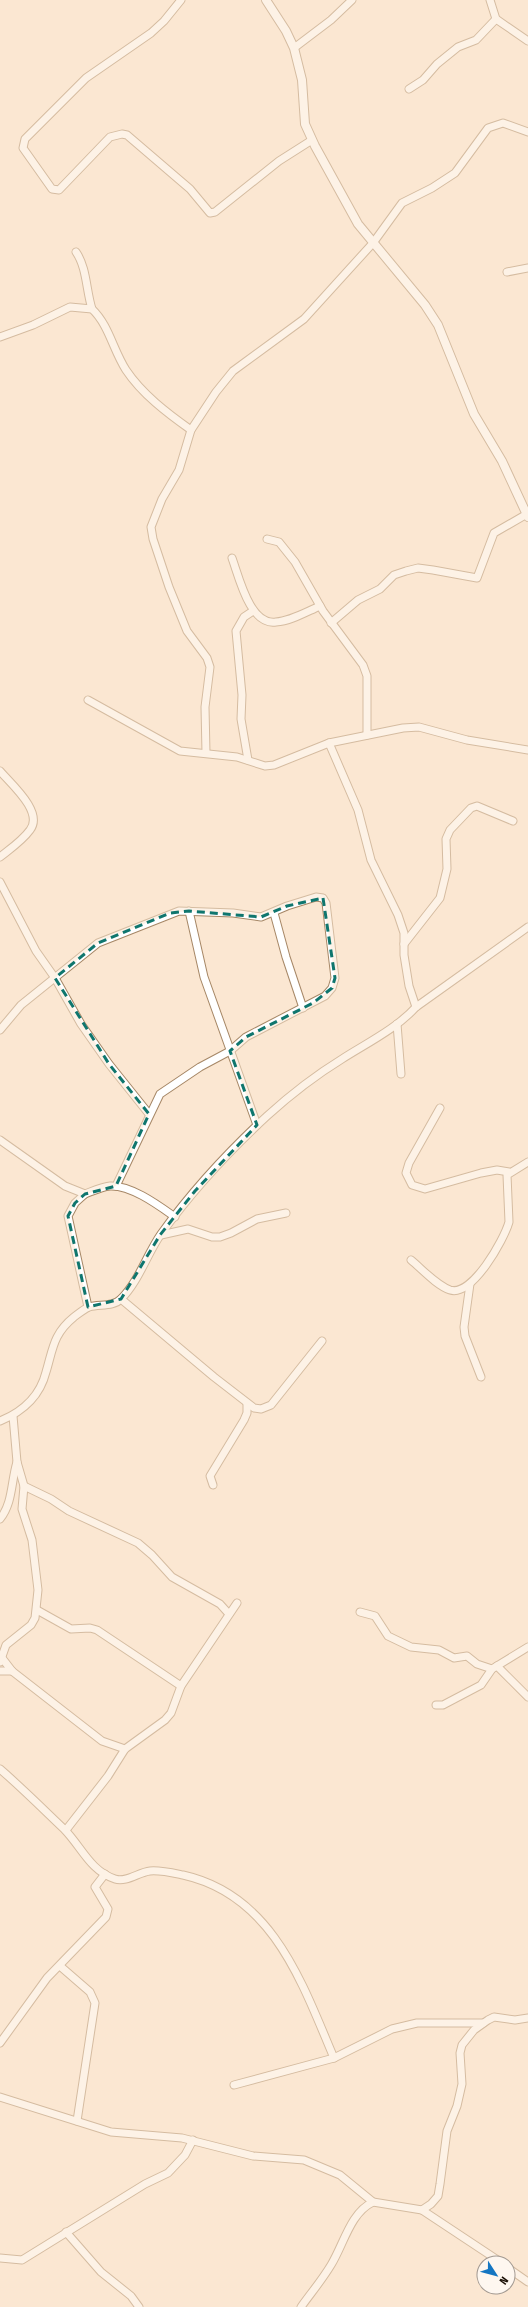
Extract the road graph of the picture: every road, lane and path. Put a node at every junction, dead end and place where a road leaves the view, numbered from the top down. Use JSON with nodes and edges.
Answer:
{"nodes":[{"id":1,"x":181,"y":0,"type":"edge"},
{"id":2,"x":266,"y":0,"type":"edge"},
{"id":3,"x":490,"y":0,"type":"edge"},
{"id":4,"x":348,"y":2,"type":"edge"},
{"id":5,"x":496,"y":18,"type":"junction"},
{"id":6,"x":528,"y":41,"type":"edge"},
{"id":7,"x":294,"y":48,"type":"junction"},
{"id":8,"x":409,"y":89,"type":"dead end"},
{"id":9,"x":528,"y":132,"type":"edge"},
{"id":10,"x":312,"y":140,"type":"junction"},
{"id":11,"x":373,"y":243,"type":"junction"},
{"id":12,"x":76,"y":252,"type":"dead end"},
{"id":13,"x":528,"y":268,"type":"edge"},
{"id":14,"x":507,"y":272,"type":"dead end"},
{"id":15,"x":92,"y":309,"type":"junction"},
{"id":16,"x":0,"y":337,"type":"edge"},
{"id":17,"x":191,"y":430,"type":"junction"},
{"id":18,"x":527,"y":516,"type":"edge"},
{"id":19,"x":267,"y":540,"type":"dead end"},
{"id":20,"x":232,"y":558,"type":"dead end"},
{"id":21,"x":320,"y":606,"type":"junction"},
{"id":22,"x":253,"y":611,"type":"junction"},
{"id":23,"x":331,"y":623,"type":"junction"},
{"id":24,"x":88,"y":700,"type":"dead end"},
{"id":25,"x":367,"y":735,"type":"junction"},
{"id":26,"x":330,"y":743,"type":"junction"},
{"id":27,"x":528,"y":750,"type":"edge"},
{"id":28,"x":206,"y":753,"type":"junction"},
{"id":29,"x":248,"y":760,"type":"junction"},
{"id":30,"x":0,"y":771,"type":"edge"},
{"id":31,"x":513,"y":821,"type":"dead end"},
{"id":32,"x":0,"y":857,"type":"edge"},
{"id":33,"x":0,"y":882,"type":"edge"},
{"id":34,"x":189,"y":911,"type":"junction"},
{"id":35,"x":274,"y":913,"type":"junction"},
{"id":36,"x":528,"y":926,"type":"edge"},
{"id":37,"x":404,"y":944,"type":"junction"},
{"id":38,"x":55,"y":978,"type":"junction"},
{"id":39,"x":416,"y":1006,"type":"junction"},
{"id":40,"x":303,"y":1008,"type":"junction"},
{"id":41,"x":397,"y":1024,"type":"junction"},
{"id":42,"x":0,"y":1030,"type":"edge"},
{"id":43,"x":230,"y":1051,"type":"junction"},
{"id":44,"x":401,"y":1074,"type":"dead end"},
{"id":45,"x":440,"y":1108,"type":"dead end"},
{"id":46,"x":149,"y":1114,"type":"junction"},
{"id":47,"x":257,"y":1125,"type":"junction"},
{"id":48,"x":0,"y":1140,"type":"edge"},
{"id":49,"x":528,"y":1162,"type":"edge"},
{"id":50,"x":509,"y":1172,"type":"junction"},
{"id":51,"x":116,"y":1186,"type":"junction"},
{"id":52,"x":85,"y":1194,"type":"junction"},
{"id":53,"x":286,"y":1213,"type":"dead end"},
{"id":54,"x":175,"y":1217,"type":"junction"},
{"id":55,"x":160,"y":1236,"type":"junction"},
{"id":56,"x":411,"y":1260,"type":"dead end"},
{"id":57,"x":470,"y":1284,"type":"junction"},
{"id":58,"x":121,"y":1299,"type":"junction"},
{"id":59,"x":88,"y":1307,"type":"junction"},
{"id":60,"x":322,"y":1341,"type":"dead end"},
{"id":61,"x":481,"y":1377,"type":"dead end"},
{"id":62,"x":247,"y":1404,"type":"junction"},
{"id":63,"x":13,"y":1416,"type":"junction"},
{"id":64,"x":0,"y":1421,"type":"edge"},
{"id":65,"x":17,"y":1462,"type":"junction"},
{"id":66,"x":213,"y":1485,"type":"dead end"},
{"id":67,"x":24,"y":1486,"type":"junction"},
{"id":68,"x":0,"y":1520,"type":"edge"},
{"id":69,"x":237,"y":1603,"type":"dead end"},
{"id":70,"x":37,"y":1610,"type":"junction"},
{"id":71,"x":360,"y":1612,"type":"dead end"},
{"id":72,"x":229,"y":1614,"type":"junction"},
{"id":73,"x":528,"y":1647,"type":"edge"},
{"id":74,"x":1,"y":1660,"type":"edge"},
{"id":75,"x":495,"y":1668,"type":"junction"},
{"id":76,"x":0,"y":1671,"type":"edge"},
{"id":77,"x":12,"y":1671,"type":"junction"},
{"id":78,"x":181,"y":1686,"type":"junction"},
{"id":79,"x":528,"y":1697,"type":"edge"},
{"id":80,"x":436,"y":1705,"type":"dead end"},
{"id":81,"x":125,"y":1749,"type":"junction"},
{"id":82,"x":0,"y":1769,"type":"edge"},
{"id":83,"x":66,"y":1830,"type":"junction"},
{"id":84,"x":105,"y":1874,"type":"junction"},
{"id":85,"x":60,"y":1966,"type":"junction"},
{"id":86,"x":528,"y":2018,"type":"edge"},
{"id":87,"x":483,"y":2023,"type":"junction"},
{"id":88,"x":0,"y":2043,"type":"edge"},
{"id":89,"x":334,"y":2058,"type":"junction"},
{"id":90,"x":234,"y":2085,"type":"dead end"},
{"id":91,"x":0,"y":2097,"type":"edge"},
{"id":92,"x":77,"y":2121,"type":"junction"},
{"id":93,"x":193,"y":2140,"type":"junction"},
{"id":94,"x":373,"y":2202,"type":"junction"},
{"id":95,"x":422,"y":2210,"type":"junction"},
{"id":96,"x":66,"y":2232,"type":"junction"},
{"id":97,"x":490,"y":2255,"type":"edge"},
{"id":98,"x":0,"y":2258,"type":"edge"},
{"id":99,"x":516,"y":2274,"type":"edge"},
{"id":100,"x":528,"y":2282,"type":"edge"},
{"id":101,"x":140,"y":2307,"type":"edge"},
{"id":102,"x":301,"y":2307,"type":"edge"}],
"edges":[{"from":1,"to":10,"type":"street"},
{"from":2,"to":7,"type":"street"},
{"from":3,"to":5,"type":"street"},
{"from":4,"to":7,"type":"street"},
{"from":5,"to":6,"type":"street"},
{"from":5,"to":8,"type":"street"},
{"from":7,"to":10,"type":"street"},
{"from":9,"to":11,"type":"street"},
{"from":10,"to":11,"type":"street"},
{"from":11,"to":17,"type":"street"},
{"from":11,"to":18,"type":"street"},
{"from":12,"to":15,"type":"street"},
{"from":13,"to":14,"type":"street"},
{"from":15,"to":16,"type":"street"},
{"from":15,"to":17,"type":"street"},
{"from":17,"to":28,"type":"street"},
{"from":18,"to":23,"type":"street"},
{"from":19,"to":21,"type":"street"},
{"from":20,"to":22,"type":"street"},
{"from":21,"to":22,"type":"street"},
{"from":21,"to":23,"type":"street"},
{"from":22,"to":29,"type":"street"},
{"from":23,"to":25,"type":"street"},
{"from":24,"to":28,"type":"street"},
{"from":25,"to":26,"type":"street"},
{"from":25,"to":27,"type":"street"},
{"from":26,"to":29,"type":"street"},
{"from":26,"to":37,"type":"street"},
{"from":28,"to":29,"type":"street"},
{"from":30,"to":32,"type":"street"},
{"from":31,"to":37,"type":"street"},
{"from":33,"to":38,"type":"street"},
{"from":34,"to":35,"type":"street"},
{"from":34,"to":38,"type":"street"},
{"from":34,"to":43,"type":"street"},
{"from":35,"to":40,"type":"street"},
{"from":35,"to":40,"type":"street"},
{"from":36,"to":39,"type":"street"},
{"from":37,"to":39,"type":"street"},
{"from":38,"to":42,"type":"street"},
{"from":38,"to":46,"type":"street"},
{"from":39,"to":41,"type":"street"},
{"from":40,"to":43,"type":"street"},
{"from":41,"to":44,"type":"street"},
{"from":41,"to":47,"type":"street"},
{"from":43,"to":46,"type":"street"},
{"from":43,"to":47,"type":"street"},
{"from":45,"to":50,"type":"street"},
{"from":46,"to":51,"type":"street"},
{"from":47,"to":54,"type":"street"},
{"from":48,"to":52,"type":"street"},
{"from":49,"to":50,"type":"street"},
{"from":50,"to":57,"type":"street"},
{"from":51,"to":52,"type":"street"},
{"from":51,"to":54,"type":"street"},
{"from":52,"to":59,"type":"street"},
{"from":53,"to":55,"type":"street"},
{"from":54,"to":55,"type":"street"},
{"from":55,"to":58,"type":"street"},
{"from":56,"to":57,"type":"street"},
{"from":57,"to":61,"type":"street"},
{"from":58,"to":59,"type":"street"},
{"from":58,"to":62,"type":"street"},
{"from":59,"to":63,"type":"street"},
{"from":60,"to":62,"type":"street"},
{"from":62,"to":66,"type":"street"},
{"from":63,"to":64,"type":"street"},
{"from":63,"to":65,"type":"street"},
{"from":65,"to":67,"type":"street"},
{"from":65,"to":68,"type":"street"},
{"from":67,"to":70,"type":"street"},
{"from":67,"to":72,"type":"street"},
{"from":69,"to":72,"type":"street"},
{"from":70,"to":74,"type":"street"},
{"from":70,"to":78,"type":"street"},
{"from":71,"to":75,"type":"street"},
{"from":72,"to":78,"type":"street"},
{"from":73,"to":75,"type":"street"},
{"from":74,"to":77,"type":"street"},
{"from":75,"to":79,"type":"street"},
{"from":75,"to":80,"type":"street"},
{"from":76,"to":77,"type":"street"},
{"from":77,"to":81,"type":"street"},
{"from":78,"to":81,"type":"street"},
{"from":81,"to":83,"type":"street"},
{"from":82,"to":83,"type":"street"},
{"from":83,"to":84,"type":"street"},
{"from":84,"to":85,"type":"street"},
{"from":84,"to":89,"type":"street"},
{"from":85,"to":88,"type":"street"},
{"from":85,"to":92,"type":"street"},
{"from":86,"to":87,"type":"street"},
{"from":87,"to":89,"type":"street"},
{"from":87,"to":95,"type":"street"},
{"from":89,"to":90,"type":"street"},
{"from":91,"to":92,"type":"street"},
{"from":92,"to":93,"type":"street"},
{"from":93,"to":94,"type":"street"},
{"from":93,"to":96,"type":"street"},
{"from":94,"to":95,"type":"street"},
{"from":94,"to":102,"type":"street"},
{"from":95,"to":97,"type":"street"},
{"from":96,"to":98,"type":"street"},
{"from":96,"to":101,"type":"street"},
{"from":99,"to":100,"type":"street"}]}
